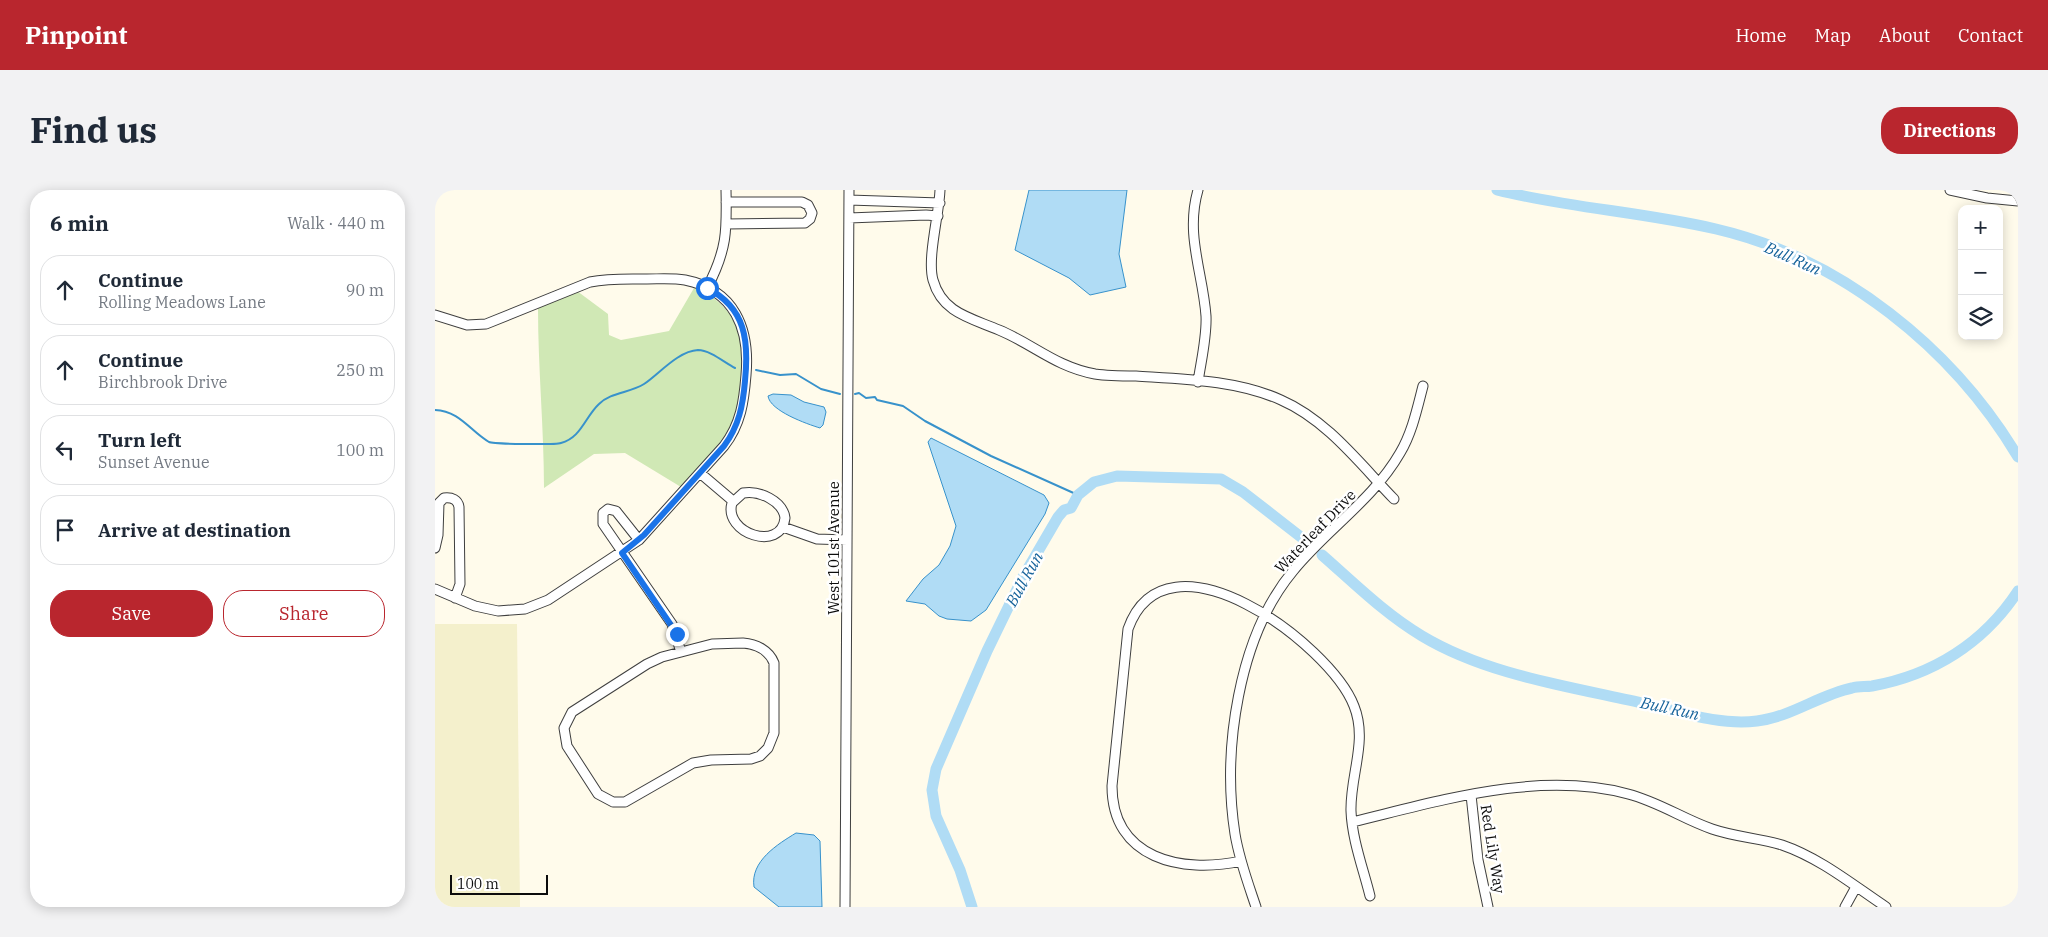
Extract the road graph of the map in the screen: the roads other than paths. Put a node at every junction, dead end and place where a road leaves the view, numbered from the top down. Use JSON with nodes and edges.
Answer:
{"nodes":[{"id":1,"x":726,"y":190,"type":"edge"},
{"id":2,"x":849,"y":190,"type":"edge"},
{"id":3,"x":940,"y":190,"type":"edge"},
{"id":4,"x":1197,"y":190,"type":"edge"},
{"id":5,"x":1950,"y":190,"type":"edge"},
{"id":6,"x":849,"y":200,"type":"junction"},
{"id":7,"x":2018,"y":201,"type":"edge"},
{"id":8,"x":726,"y":202,"type":"junction"},
{"id":9,"x":940,"y":203,"type":"junction"},
{"id":10,"x":938,"y":216,"type":"junction"},
{"id":11,"x":849,"y":218,"type":"junction"},
{"id":12,"x":726,"y":224,"type":"junction"},
{"id":13,"x":707,"y":288,"type":"junction"},
{"id":14,"x":435,"y":315,"type":"edge"},
{"id":15,"x":1198,"y":382,"type":"junction"},
{"id":16,"x":1423,"y":386,"type":"dead end"},
{"id":17,"x":700,"y":473,"type":"junction"},
{"id":18,"x":1379,"y":483,"type":"junction"},
{"id":19,"x":1394,"y":499,"type":"dead end"},
{"id":20,"x":733,"y":501,"type":"junction"},
{"id":21,"x":783,"y":527,"type":"junction"},
{"id":22,"x":639,"y":540,"type":"junction"},
{"id":23,"x":847,"y":540,"type":"junction"},
{"id":24,"x":435,"y":548,"type":"edge"},
{"id":25,"x":622,"y":553,"type":"junction"},
{"id":26,"x":435,"y":589,"type":"edge"},
{"id":27,"x":455,"y":598,"type":"junction"},
{"id":28,"x":1266,"y":614,"type":"junction"},
{"id":29,"x":681,"y":652,"type":"junction"},
{"id":30,"x":1471,"y":795,"type":"junction"},
{"id":31,"x":1352,"y":822,"type":"junction"},
{"id":32,"x":1241,"y":861,"type":"junction"},
{"id":33,"x":1856,"y":887,"type":"junction"},
{"id":34,"x":1370,"y":896,"type":"dead end"},
{"id":35,"x":845,"y":907,"type":"edge"},
{"id":36,"x":1256,"y":907,"type":"edge"},
{"id":37,"x":1488,"y":907,"type":"edge"},
{"id":38,"x":1845,"y":907,"type":"edge"},
{"id":39,"x":1886,"y":907,"type":"edge"}],
"edges":[{"from":1,"to":8,"type":"street"},
{"from":2,"to":6,"type":"street","name":"West 101st Avenue"},
{"from":3,"to":9,"type":"street"},
{"from":4,"to":15,"type":"street"},
{"from":5,"to":7,"type":"street"},
{"from":6,"to":9,"type":"street"},
{"from":6,"to":11,"type":"street","name":"West 101st Avenue"},
{"from":8,"to":12,"type":"street"},
{"from":8,"to":12,"type":"street"},
{"from":9,"to":10,"type":"street"},
{"from":10,"to":11,"type":"street"},
{"from":10,"to":15,"type":"street"},
{"from":11,"to":23,"type":"street","name":"West 101st Avenue"},
{"from":12,"to":13,"type":"street"},
{"from":13,"to":14,"type":"street"},
{"from":13,"to":17,"type":"street"},
{"from":15,"to":18,"type":"street"},
{"from":16,"to":18,"type":"street","name":"Waterleaf Drive"},
{"from":17,"to":20,"type":"street"},
{"from":17,"to":22,"type":"street"},
{"from":18,"to":19,"type":"street"},
{"from":18,"to":28,"type":"street","name":"Waterleaf Drive"},
{"from":20,"to":21,"type":"street"},
{"from":20,"to":21,"type":"street"},
{"from":21,"to":23,"type":"street"},
{"from":22,"to":25,"type":"street"},
{"from":22,"to":25,"type":"street"},
{"from":23,"to":35,"type":"street","name":"West 101st Avenue"},
{"from":24,"to":27,"type":"street"},
{"from":25,"to":27,"type":"street"},
{"from":25,"to":29,"type":"street"},
{"from":26,"to":27,"type":"street"},
{"from":28,"to":31,"type":"street"},
{"from":28,"to":32,"type":"street","name":"Waterleaf Drive"},
{"from":28,"to":32,"type":"street"},
{"from":29,"to":29,"type":"street"},
{"from":30,"to":31,"type":"street"},
{"from":30,"to":33,"type":"street"},
{"from":30,"to":37,"type":"street","name":"Red Lily Way"},
{"from":31,"to":34,"type":"street"},
{"from":32,"to":36,"type":"street","name":"Waterleaf Drive"},
{"from":33,"to":38,"type":"street"},
{"from":33,"to":39,"type":"street"}]}
